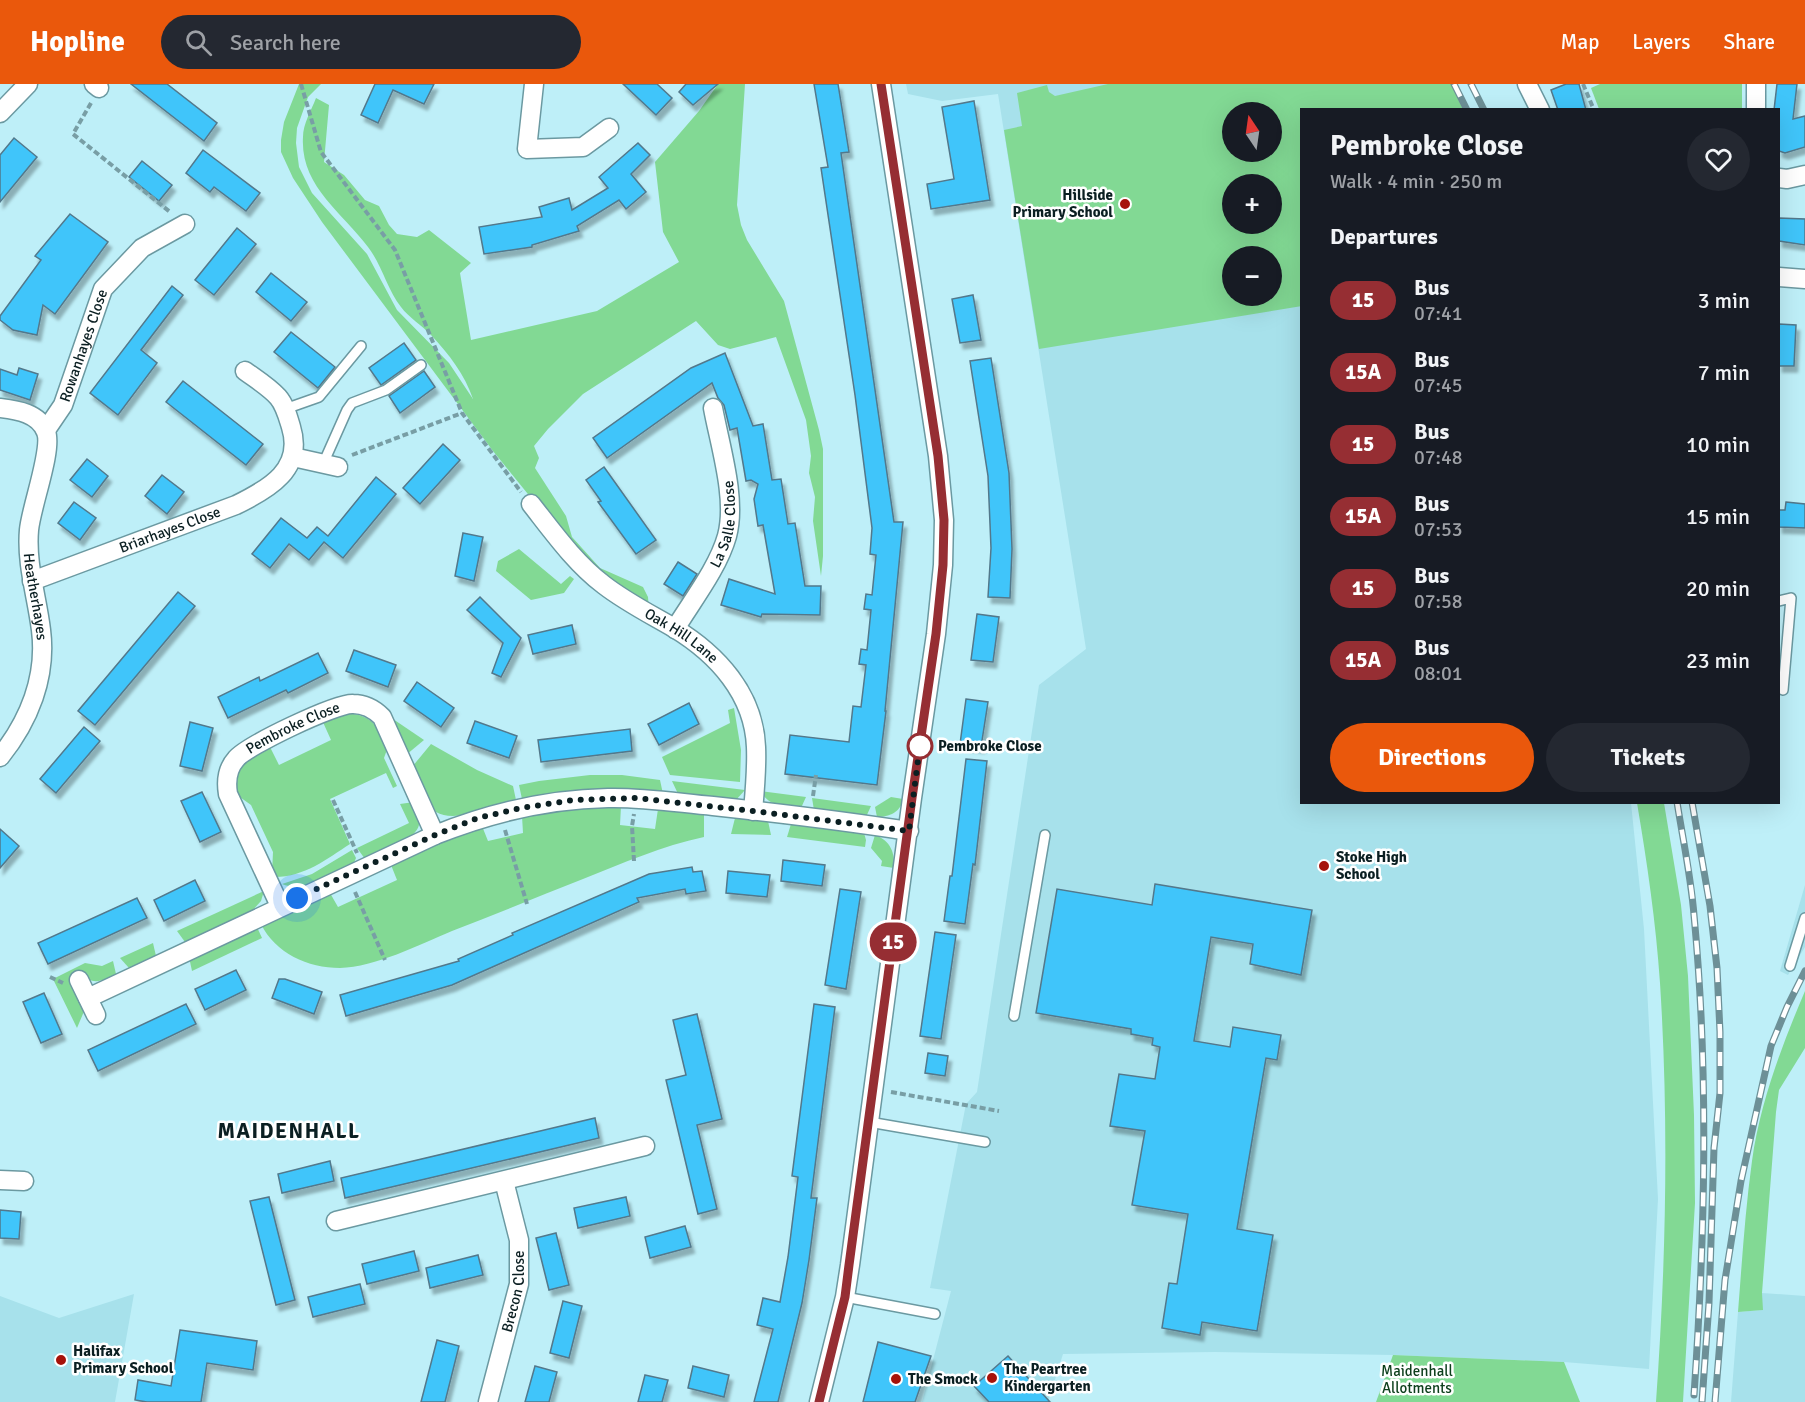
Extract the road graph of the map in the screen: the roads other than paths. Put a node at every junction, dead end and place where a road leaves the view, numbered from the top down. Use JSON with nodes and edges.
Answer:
{"nodes":[{"id":1,"x":28,"y":84,"type":"edge"},
{"id":2,"x":534,"y":84,"type":"edge"},
{"id":3,"x":881,"y":84,"type":"edge"},
{"id":4,"x":1527,"y":84,"type":"edge"},
{"id":5,"x":1756,"y":84,"type":"edge"},
{"id":6,"x":1539,"y":108,"type":"edge"},
{"id":7,"x":1756,"y":108,"type":"edge"},
{"id":8,"x":0,"y":113,"type":"edge"},
{"id":9,"x":609,"y":128,"type":"dead end"},
{"id":10,"x":1805,"y":175,"type":"edge"},
{"id":11,"x":1780,"y":178,"type":"edge"},
{"id":12,"x":184,"y":224,"type":"road end"},
{"id":13,"x":1780,"y":277,"type":"edge"},
{"id":14,"x":1805,"y":279,"type":"edge"},
{"id":15,"x":360,"y":346,"type":"dead end"},
{"id":16,"x":421,"y":365,"type":"dead end"},
{"id":17,"x":245,"y":371,"type":"dead end"},
{"id":18,"x":0,"y":408,"type":"edge"},
{"id":19,"x":713,"y":408,"type":"dead end"},
{"id":20,"x":285,"y":409,"type":"junction"},
{"id":21,"x":46,"y":430,"type":"junction"},
{"id":22,"x":293,"y":457,"type":"junction"},
{"id":23,"x":331,"y":465,"type":"joint"},
{"id":24,"x":531,"y":504,"type":"road end"},
{"id":25,"x":32,"y":581,"type":"junction"},
{"id":26,"x":1780,"y":601,"type":"edge"},
{"id":27,"x":675,"y":629,"type":"junction"},
{"id":28,"x":1783,"y":690,"type":"dead end"},
{"id":29,"x":0,"y":757,"type":"edge"},
{"id":30,"x":753,"y":811,"type":"junction"},
{"id":31,"x":909,"y":831,"type":"junction"},
{"id":32,"x":435,"y":835,"type":"junction"},
{"id":33,"x":1045,"y":835,"type":"dead end"},
{"id":34,"x":280,"y":906,"type":"junction"},
{"id":35,"x":1805,"y":918,"type":"edge"},
{"id":36,"x":1790,"y":966,"type":"dead end"},
{"id":37,"x":79,"y":980,"type":"dead end"},
{"id":38,"x":87,"y":998,"type":"junction"},
{"id":39,"x":96,"y":1015,"type":"dead end"},
{"id":40,"x":1014,"y":1016,"type":"dead end"},
{"id":41,"x":869,"y":1122,"type":"junction"},
{"id":42,"x":985,"y":1142,"type":"dead end"},
{"id":43,"x":645,"y":1146,"type":"dead end"},
{"id":44,"x":0,"y":1180,"type":"edge"},
{"id":45,"x":24,"y":1181,"type":"dead end"},
{"id":46,"x":504,"y":1181,"type":"junction"},
{"id":47,"x":336,"y":1221,"type":"dead end"},
{"id":48,"x":845,"y":1297,"type":"junction"},
{"id":49,"x":935,"y":1314,"type":"dead end"},
{"id":50,"x":488,"y":1402,"type":"edge"},
{"id":51,"x":819,"y":1402,"type":"edge"}],
"edges":[{"from":1,"to":8,"type":"street"},
{"from":2,"to":9,"type":"street"},
{"from":3,"to":31,"type":"street"},
{"from":4,"to":6,"type":"street"},
{"from":5,"to":7,"type":"street"},
{"from":10,"to":11,"type":"street"},
{"from":12,"to":21,"type":"street","name":"Rowanhayes Close"},
{"from":13,"to":14,"type":"street"},
{"from":15,"to":20,"type":"lane"},
{"from":16,"to":23,"type":"lane"},
{"from":17,"to":20,"type":"street"},
{"from":18,"to":21,"type":"street"},
{"from":19,"to":27,"type":"street","name":"La Salle Close"},
{"from":20,"to":22,"type":"street"},
{"from":21,"to":25,"type":"street","name":"Heatherhayes"},
{"from":22,"to":23,"type":"street"},
{"from":22,"to":25,"type":"street","name":"Briarhayes Close"},
{"from":24,"to":27,"type":"street","name":"Oak Hill Lane"},
{"from":25,"to":29,"type":"street","name":"Heatherhayes"},
{"from":26,"to":28,"type":"lane"},
{"from":27,"to":30,"type":"street","name":"Oak Hill Lane"},
{"from":30,"to":31,"type":"street"},
{"from":30,"to":32,"type":"street"},
{"from":31,"to":41,"type":"street"},
{"from":32,"to":34,"type":"street"},
{"from":32,"to":34,"type":"street","name":"Pembroke Close"},
{"from":33,"to":40,"type":"lane"},
{"from":34,"to":38,"type":"street"},
{"from":35,"to":36,"type":"lane"},
{"from":37,"to":38,"type":"street"},
{"from":38,"to":39,"type":"street"},
{"from":41,"to":42,"type":"lane"},
{"from":41,"to":48,"type":"street"},
{"from":43,"to":46,"type":"street"},
{"from":44,"to":45,"type":"street"},
{"from":46,"to":47,"type":"street"},
{"from":46,"to":50,"type":"street","name":"Brecon Close"},
{"from":48,"to":49,"type":"lane"},
{"from":48,"to":51,"type":"street"}]}
